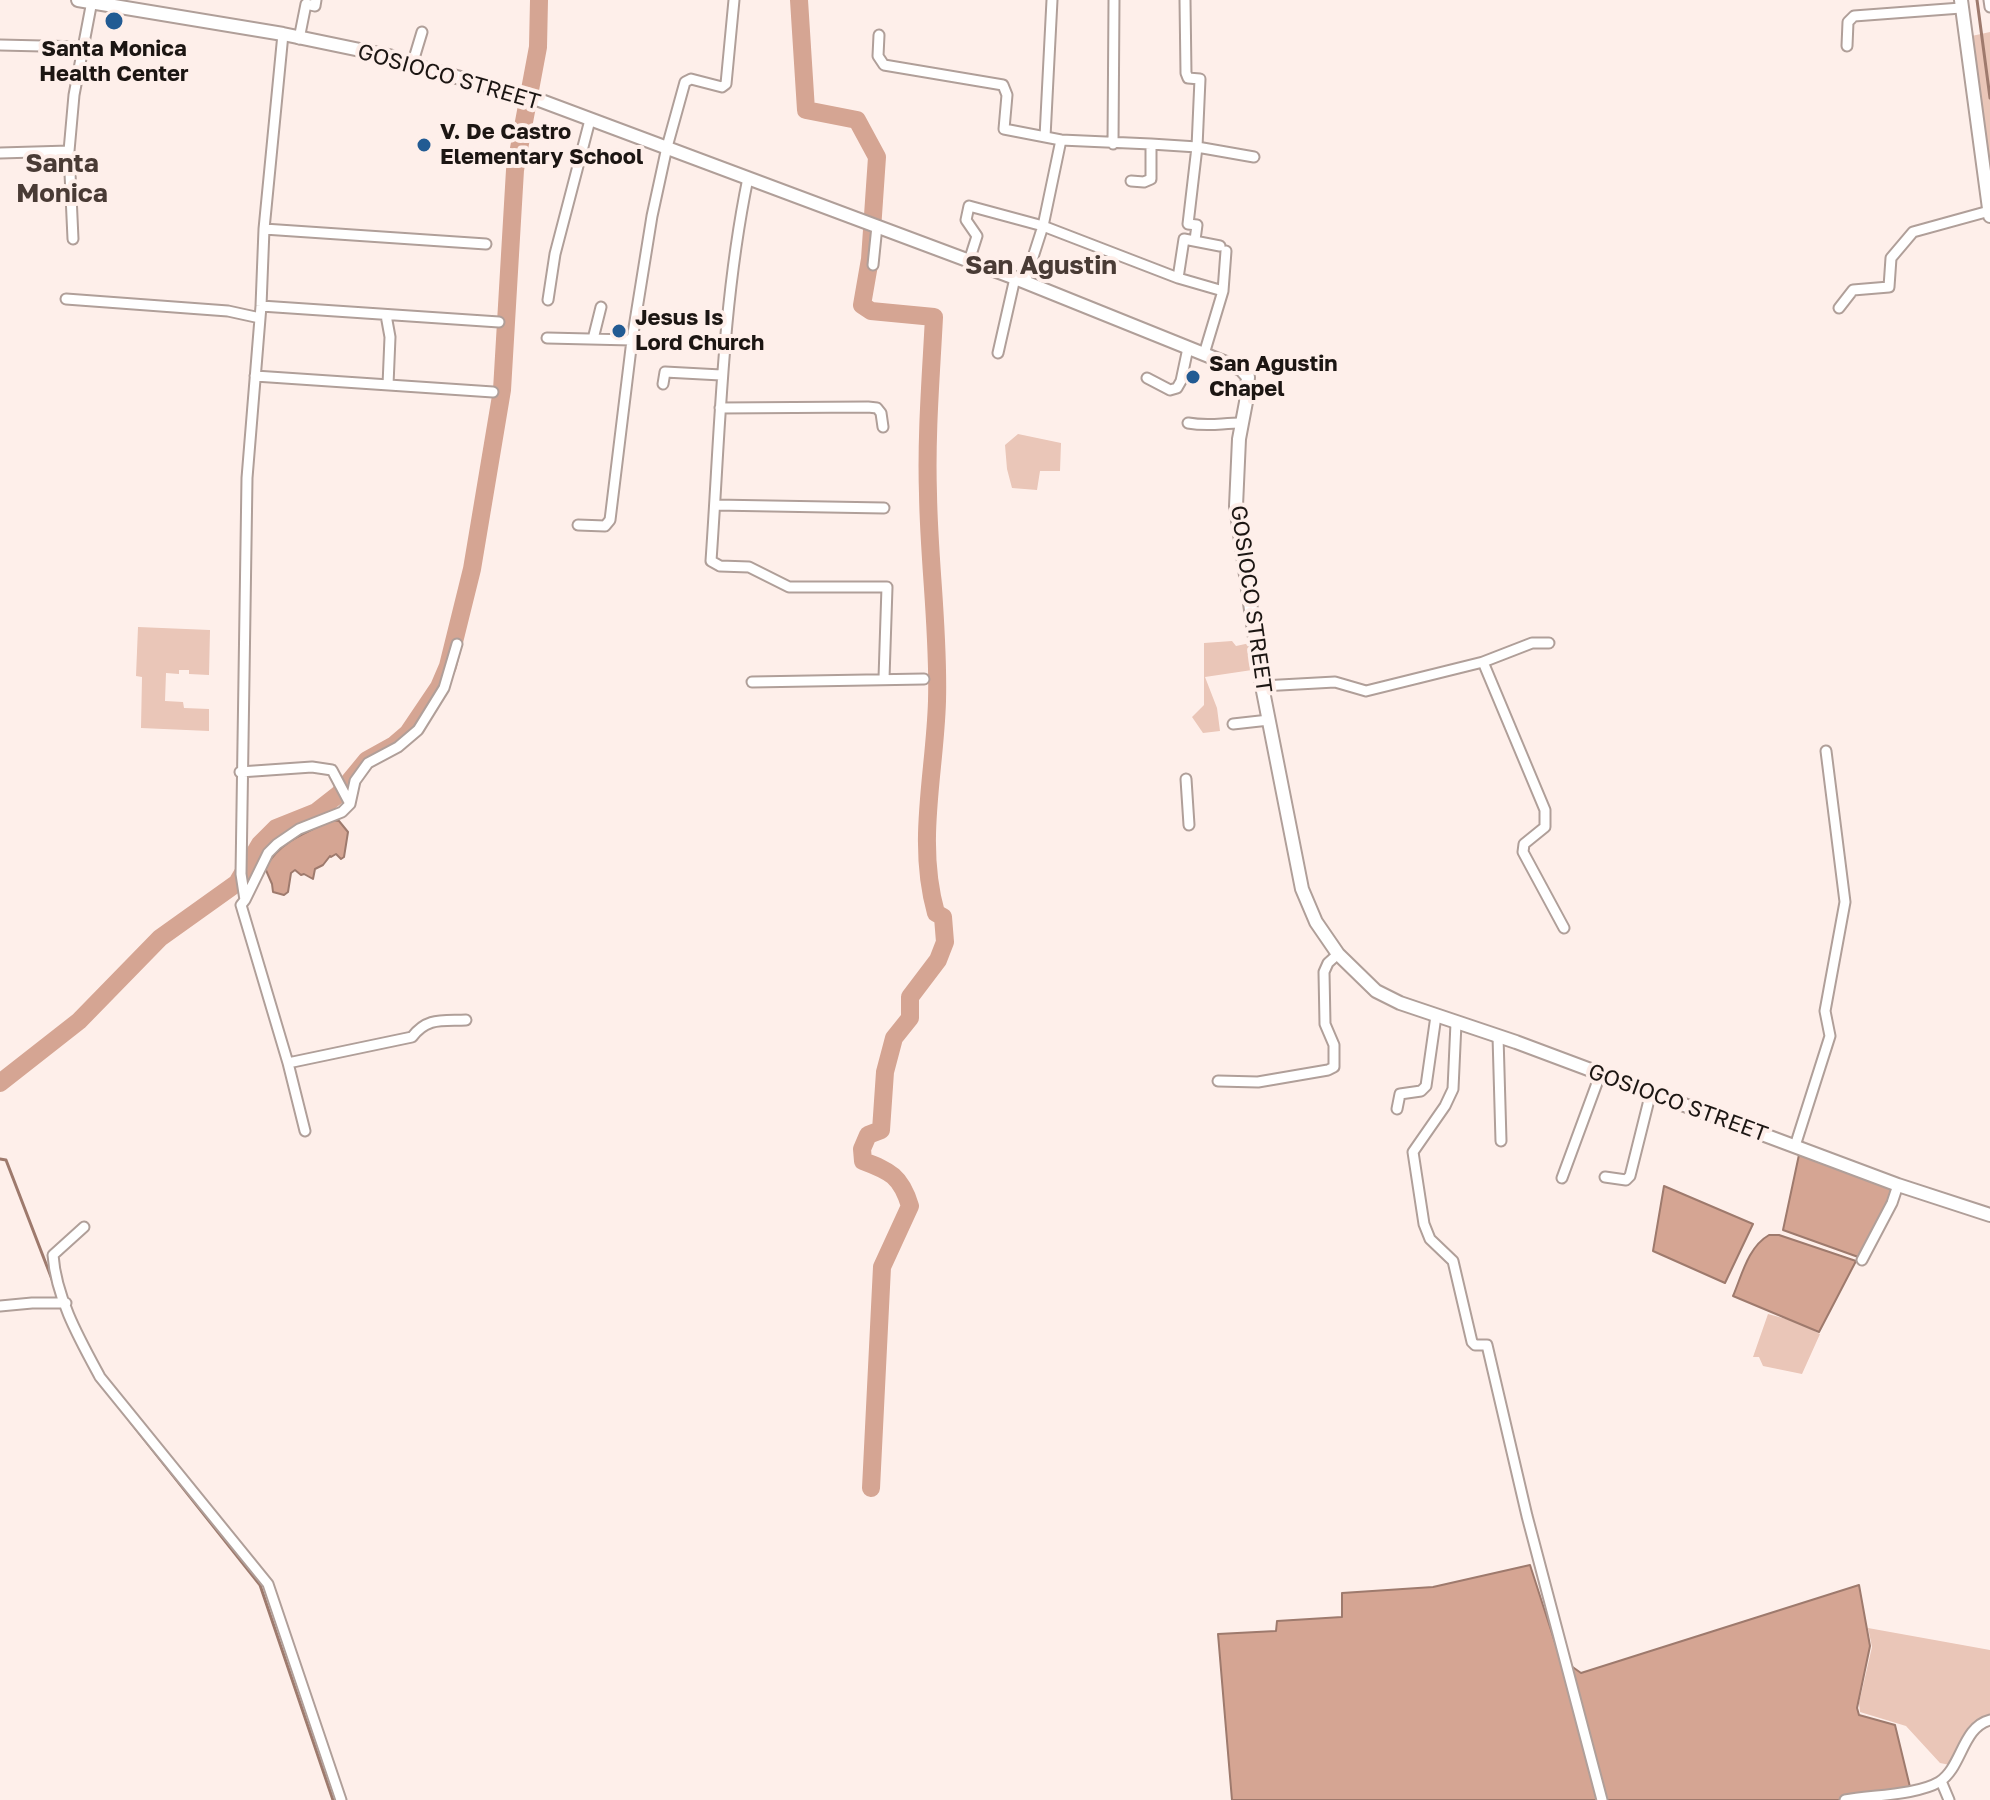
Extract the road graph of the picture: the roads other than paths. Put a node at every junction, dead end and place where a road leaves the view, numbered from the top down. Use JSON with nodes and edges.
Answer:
{"nodes":[{"id":1,"x":78,"y":0,"type":"edge"},
{"id":2,"x":316,"y":0,"type":"edge"},
{"id":3,"x":734,"y":0,"type":"edge"},
{"id":4,"x":1052,"y":0,"type":"edge"},
{"id":5,"x":1114,"y":0,"type":"edge"},
{"id":6,"x":1185,"y":0,"type":"edge"},
{"id":7,"x":1989,"y":0,"type":"edge"},
{"id":8,"x":92,"y":1,"type":"edge"},
{"id":9,"x":112,"y":2,"type":"edge"},
{"id":10,"x":1961,"y":4,"type":"edge"},
{"id":11,"x":1990,"y":7,"type":"edge"},
{"id":12,"x":422,"y":32,"type":"dead end"},
{"id":13,"x":283,"y":34,"type":"junction"},
{"id":14,"x":879,"y":35,"type":"dead end"},
{"id":15,"x":299,"y":39,"type":"junction"},
{"id":16,"x":0,"y":45,"type":"edge"},
{"id":17,"x":1847,"y":46,"type":"dead end"},
{"id":18,"x":85,"y":47,"type":"junction"},
{"id":19,"x":412,"y":65,"type":"junction"},
{"id":20,"x":590,"y":120,"type":"junction"},
{"id":21,"x":1045,"y":137,"type":"junction"},
{"id":22,"x":1061,"y":140,"type":"junction"},
{"id":23,"x":1113,"y":144,"type":"junction"},
{"id":24,"x":1151,"y":144,"type":"junction"},
{"id":25,"x":667,"y":147,"type":"junction"},
{"id":26,"x":1197,"y":147,"type":"junction"},
{"id":27,"x":69,"y":151,"type":"junction"},
{"id":28,"x":0,"y":153,"type":"edge"},
{"id":29,"x":1254,"y":157,"type":"dead end"},
{"id":30,"x":748,"y":178,"type":"junction"},
{"id":31,"x":1131,"y":181,"type":"dead end"},
{"id":32,"x":1990,"y":213,"type":"edge"},
{"id":33,"x":873,"y":224,"type":"junction"},
{"id":34,"x":1043,"y":226,"type":"junction"},
{"id":35,"x":264,"y":229,"type":"junction"},
{"id":36,"x":73,"y":239,"type":"dead end"},
{"id":37,"x":1195,"y":240,"type":"junction"},
{"id":38,"x":486,"y":244,"type":"dead end"},
{"id":39,"x":969,"y":261,"type":"junction"},
{"id":40,"x":873,"y":265,"type":"dead end"},
{"id":41,"x":1178,"y":278,"type":"junction"},
{"id":42,"x":1020,"y":280,"type":"junction"},
{"id":43,"x":1223,"y":291,"type":"junction"},
{"id":44,"x":66,"y":299,"type":"dead end"},
{"id":45,"x":548,"y":300,"type":"dead end"},
{"id":46,"x":261,"y":306,"type":"junction"},
{"id":47,"x":601,"y":307,"type":"dead end"},
{"id":48,"x":1839,"y":308,"type":"dead end"},
{"id":49,"x":386,"y":315,"type":"junction"},
{"id":50,"x":260,"y":318,"type":"junction"},
{"id":51,"x":499,"y":322,"type":"dead end"},
{"id":52,"x":547,"y":338,"type":"dead end"},
{"id":53,"x":593,"y":339,"type":"junction"},
{"id":54,"x":632,"y":340,"type":"junction"},
{"id":55,"x":1188,"y":348,"type":"junction"},
{"id":56,"x":998,"y":353,"type":"dead end"},
{"id":57,"x":1204,"y":354,"type":"junction"},
{"id":58,"x":721,"y":375,"type":"junction"},
{"id":59,"x":255,"y":376,"type":"junction"},
{"id":60,"x":1147,"y":378,"type":"dead end"},
{"id":61,"x":663,"y":384,"type":"dead end"},
{"id":62,"x":388,"y":385,"type":"junction"},
{"id":63,"x":493,"y":392,"type":"dead end"},
{"id":64,"x":720,"y":408,"type":"junction"},
{"id":65,"x":1188,"y":423,"type":"dead end"},
{"id":66,"x":1242,"y":423,"type":"junction"},
{"id":67,"x":883,"y":427,"type":"dead end"},
{"id":68,"x":715,"y":505,"type":"junction"},
{"id":69,"x":884,"y":508,"type":"dead end"},
{"id":70,"x":578,"y":525,"type":"dead end"},
{"id":71,"x":1549,"y":643,"type":"dead end"},
{"id":72,"x":457,"y":644,"type":"dead end"},
{"id":73,"x":1483,"y":662,"type":"junction"},
{"id":74,"x":884,"y":678,"type":"junction"},
{"id":75,"x":924,"y":679,"type":"dead end"},
{"id":76,"x":752,"y":682,"type":"dead end"},
{"id":77,"x":1262,"y":686,"type":"junction"},
{"id":78,"x":1269,"y":720,"type":"junction"},
{"id":79,"x":1233,"y":724,"type":"dead end"},
{"id":80,"x":1826,"y":751,"type":"dead end"},
{"id":81,"x":240,"y":772,"type":"junction"},
{"id":82,"x":1186,"y":779,"type":"dead end"},
{"id":83,"x":350,"y":804,"type":"junction"},
{"id":84,"x":1189,"y":825,"type":"dead end"},
{"id":85,"x":244,"y":896,"type":"junction"},
{"id":86,"x":1564,"y":928,"type":"dead end"},
{"id":87,"x":1338,"y":954,"type":"junction"},
{"id":88,"x":1436,"y":1016,"type":"junction"},
{"id":89,"x":466,"y":1020,"type":"dead end"},
{"id":90,"x":1456,"y":1023,"type":"junction"},
{"id":91,"x":1498,"y":1036,"type":"junction"},
{"id":92,"x":288,"y":1063,"type":"junction"},
{"id":93,"x":1600,"y":1075,"type":"junction"},
{"id":94,"x":1218,"y":1081,"type":"dead end"},
{"id":95,"x":1651,"y":1092,"type":"junction"},
{"id":96,"x":1397,"y":1109,"type":"dead end"},
{"id":97,"x":305,"y":1131,"type":"dead end"},
{"id":98,"x":1501,"y":1141,"type":"dead end"},
{"id":99,"x":1795,"y":1146,"type":"junction"},
{"id":100,"x":1605,"y":1177,"type":"dead end"},
{"id":101,"x":1562,"y":1178,"type":"dead end"},
{"id":102,"x":1898,"y":1185,"type":"junction"},
{"id":103,"x":1990,"y":1215,"type":"edge"},
{"id":104,"x":84,"y":1227,"type":"dead end"},
{"id":105,"x":1862,"y":1260,"type":"dead end"},
{"id":106,"x":66,"y":1303,"type":"junction"},
{"id":107,"x":0,"y":1306,"type":"edge"},
{"id":108,"x":1990,"y":1720,"type":"edge"},
{"id":109,"x":1941,"y":1781,"type":"junction"},
{"id":110,"x":341,"y":1800,"type":"edge"},
{"id":111,"x":1602,"y":1800,"type":"edge"},
{"id":112,"x":1845,"y":1800,"type":"edge"},
{"id":113,"x":1949,"y":1800,"type":"edge"}],
"edges":[{"from":1,"to":8,"type":"street","name":"GOSIOCO STREET"},
{"from":2,"to":15,"type":"street"},
{"from":3,"to":25,"type":"street"},
{"from":4,"to":21,"type":"street"},
{"from":5,"to":23,"type":"street"},
{"from":6,"to":26,"type":"street"},
{"from":7,"to":11,"type":"street"},
{"from":8,"to":9,"type":"street","name":"GOSIOCO STREET"},
{"from":8,"to":18,"type":"street"},
{"from":9,"to":13,"type":"street","name":"GOSIOCO STREET"},
{"from":10,"to":17,"type":"street"},
{"from":10,"to":32,"type":"street"},
{"from":12,"to":19,"type":"street"},
{"from":13,"to":15,"type":"street","name":"GOSIOCO STREET"},
{"from":13,"to":35,"type":"street"},
{"from":14,"to":21,"type":"street"},
{"from":15,"to":19,"type":"street","name":"GOSIOCO STREET"},
{"from":16,"to":18,"type":"street"},
{"from":18,"to":27,"type":"street"},
{"from":19,"to":20,"type":"street","name":"GOSIOCO STREET"},
{"from":20,"to":25,"type":"street","name":"GOSIOCO STREET"},
{"from":20,"to":45,"type":"street"},
{"from":21,"to":22,"type":"street"},
{"from":22,"to":23,"type":"street"},
{"from":22,"to":34,"type":"street"},
{"from":23,"to":24,"type":"street"},
{"from":24,"to":26,"type":"street"},
{"from":24,"to":31,"type":"street"},
{"from":25,"to":30,"type":"street","name":"GOSIOCO STREET"},
{"from":25,"to":54,"type":"street"},
{"from":26,"to":29,"type":"street"},
{"from":26,"to":37,"type":"street"},
{"from":27,"to":28,"type":"street"},
{"from":27,"to":36,"type":"street"},
{"from":30,"to":33,"type":"street","name":"GOSIOCO STREET"},
{"from":30,"to":58,"type":"street"},
{"from":32,"to":48,"type":"street"},
{"from":33,"to":39,"type":"street","name":"GOSIOCO STREET"},
{"from":33,"to":40,"type":"street"},
{"from":34,"to":39,"type":"street"},
{"from":34,"to":41,"type":"street"},
{"from":34,"to":42,"type":"street"},
{"from":35,"to":38,"type":"street"},
{"from":35,"to":46,"type":"street"},
{"from":37,"to":41,"type":"street"},
{"from":37,"to":43,"type":"street"},
{"from":39,"to":42,"type":"street","name":"GOSIOCO STREET"},
{"from":41,"to":43,"type":"street"},
{"from":42,"to":55,"type":"street","name":"GOSIOCO STREET"},
{"from":42,"to":56,"type":"street"},
{"from":43,"to":57,"type":"street"},
{"from":44,"to":50,"type":"street"},
{"from":46,"to":49,"type":"street"},
{"from":46,"to":50,"type":"street"},
{"from":47,"to":53,"type":"street"},
{"from":49,"to":51,"type":"street"},
{"from":49,"to":62,"type":"street"},
{"from":50,"to":59,"type":"street"},
{"from":52,"to":53,"type":"street"},
{"from":53,"to":54,"type":"street"},
{"from":54,"to":70,"type":"street"},
{"from":55,"to":57,"type":"street","name":"GOSIOCO STREET"},
{"from":55,"to":60,"type":"street"},
{"from":57,"to":66,"type":"street","name":"GOSIOCO STREET"},
{"from":58,"to":61,"type":"street"},
{"from":58,"to":64,"type":"street"},
{"from":59,"to":62,"type":"street"},
{"from":59,"to":81,"type":"street"},
{"from":62,"to":63,"type":"street"},
{"from":64,"to":67,"type":"street"},
{"from":64,"to":68,"type":"street"},
{"from":65,"to":66,"type":"street"},
{"from":66,"to":77,"type":"street","name":"GOSIOCO STREET"},
{"from":68,"to":69,"type":"street"},
{"from":68,"to":74,"type":"street"},
{"from":71,"to":73,"type":"street"},
{"from":72,"to":83,"type":"street"},
{"from":73,"to":77,"type":"street"},
{"from":73,"to":86,"type":"street"},
{"from":74,"to":75,"type":"street"},
{"from":74,"to":76,"type":"street"},
{"from":77,"to":78,"type":"street","name":"GOSIOCO STREET"},
{"from":78,"to":79,"type":"street"},
{"from":78,"to":87,"type":"street","name":"GOSIOCO STREET"},
{"from":80,"to":99,"type":"street"},
{"from":81,"to":83,"type":"street"},
{"from":81,"to":85,"type":"street"},
{"from":82,"to":84,"type":"street"},
{"from":83,"to":85,"type":"street"},
{"from":85,"to":92,"type":"street"},
{"from":87,"to":88,"type":"street","name":"GOSIOCO STREET"},
{"from":87,"to":94,"type":"street"},
{"from":88,"to":90,"type":"street","name":"GOSIOCO STREET"},
{"from":88,"to":96,"type":"street"},
{"from":89,"to":92,"type":"street"},
{"from":90,"to":91,"type":"street","name":"GOSIOCO STREET"},
{"from":90,"to":111,"type":"street"},
{"from":91,"to":93,"type":"street","name":"GOSIOCO STREET"},
{"from":91,"to":98,"type":"street"},
{"from":92,"to":97,"type":"street"},
{"from":93,"to":95,"type":"street","name":"GOSIOCO STREET"},
{"from":93,"to":101,"type":"street"},
{"from":95,"to":99,"type":"street","name":"GOSIOCO STREET"},
{"from":95,"to":100,"type":"street"},
{"from":99,"to":102,"type":"street","name":"GOSIOCO STREET"},
{"from":102,"to":103,"type":"street","name":"GOSIOCO STREET"},
{"from":102,"to":105,"type":"street"},
{"from":104,"to":106,"type":"street"},
{"from":106,"to":107,"type":"street"},
{"from":106,"to":110,"type":"street"},
{"from":108,"to":109,"type":"street"},
{"from":109,"to":112,"type":"street"},
{"from":109,"to":113,"type":"street"}]}
